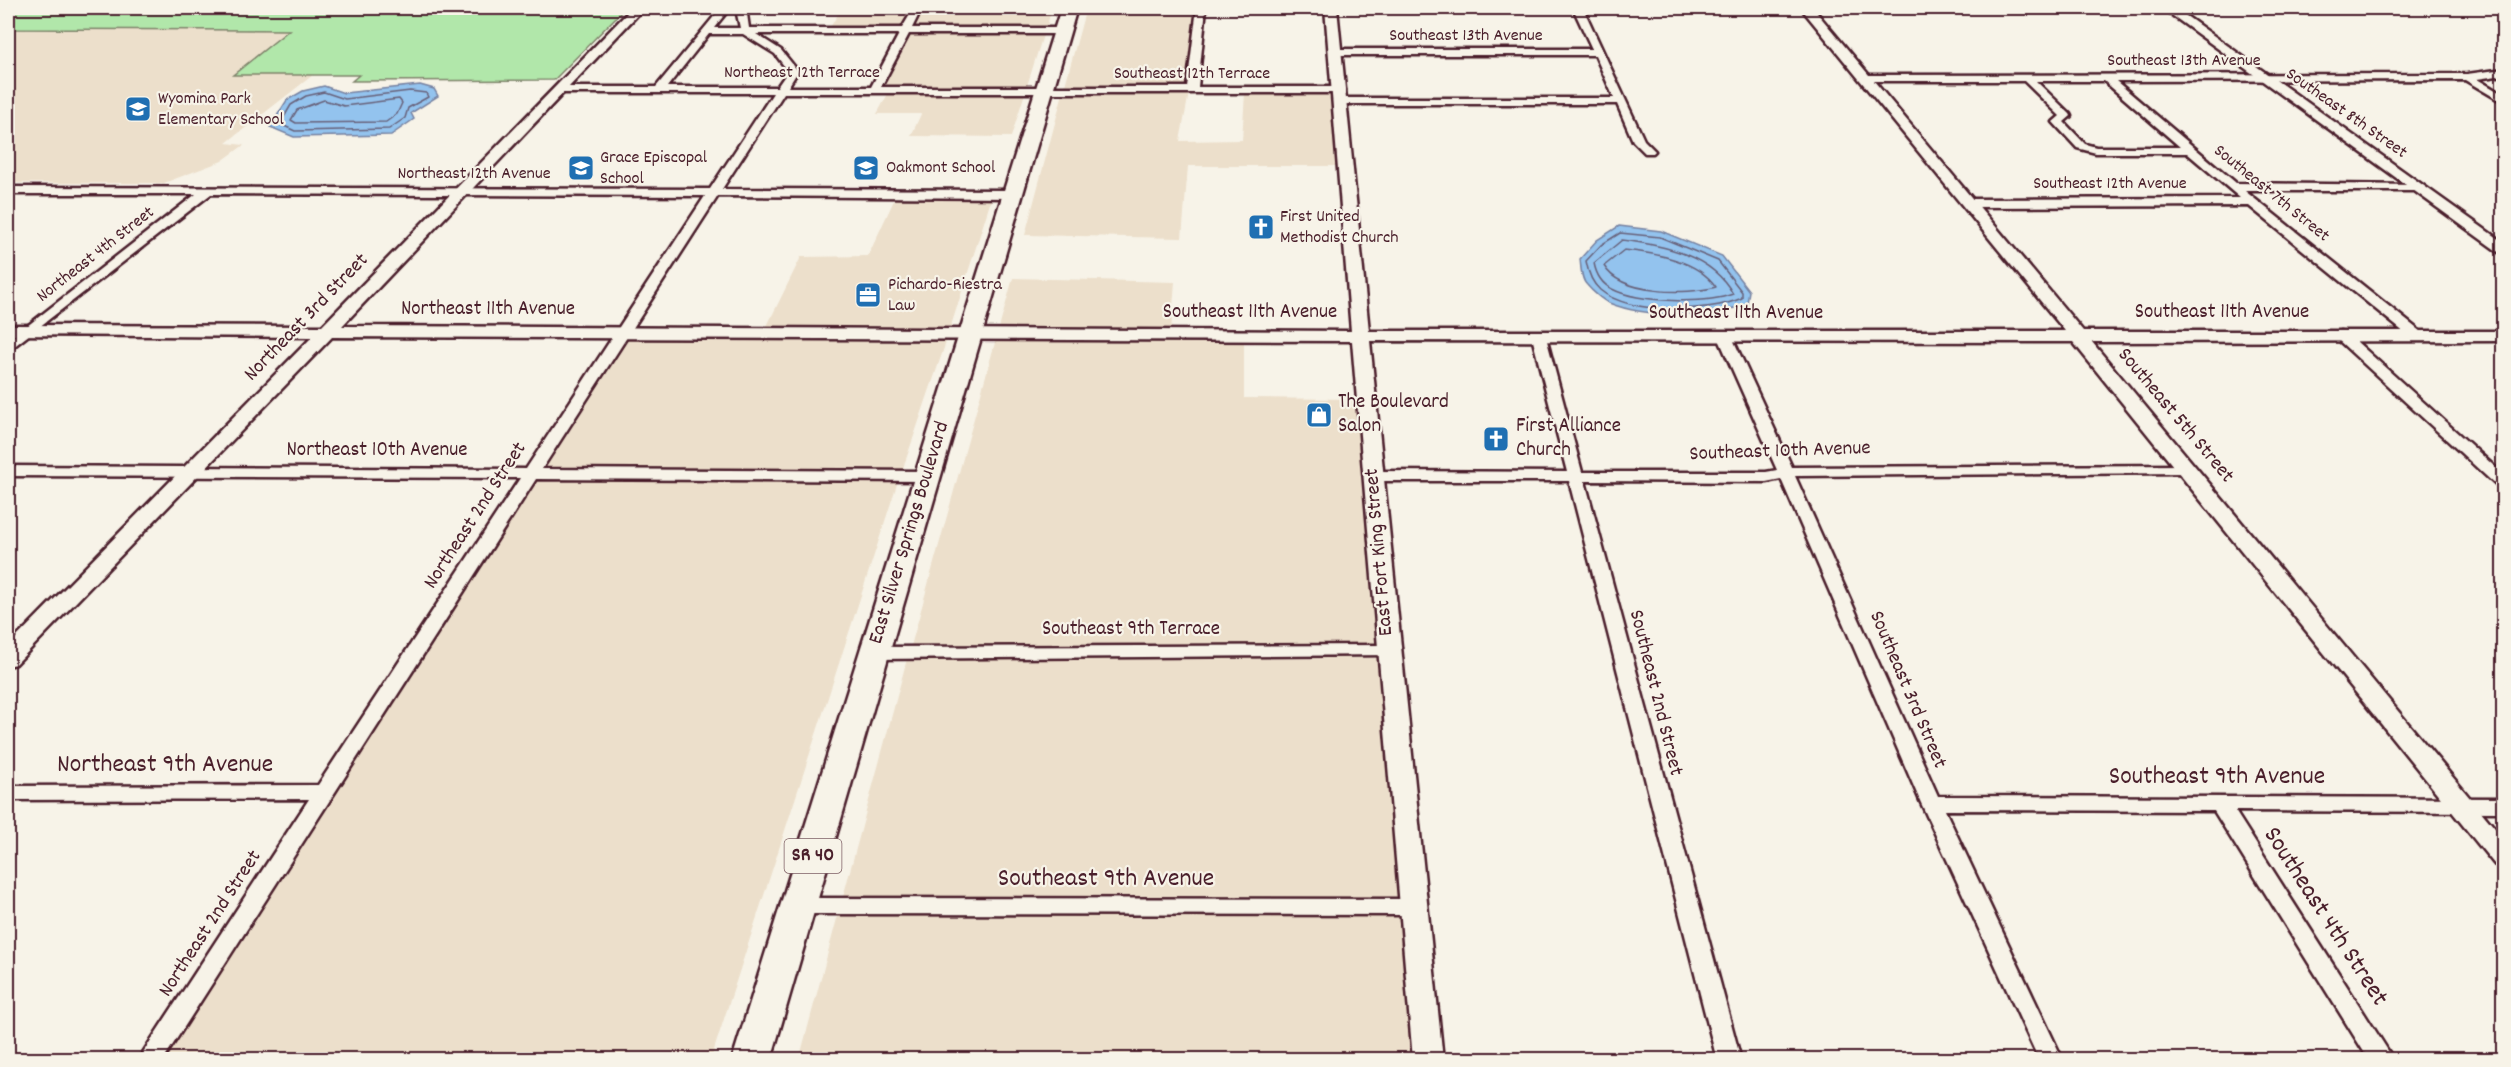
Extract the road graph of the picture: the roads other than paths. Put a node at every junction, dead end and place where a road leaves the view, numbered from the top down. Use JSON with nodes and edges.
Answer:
{"nodes":[{"id":1,"x":638,"y":8,"type":"edge"},
{"id":2,"x":725,"y":8,"type":"edge"},
{"id":3,"x":744,"y":8,"type":"edge"},
{"id":4,"x":918,"y":8,"type":"edge"},
{"id":5,"x":1069,"y":8,"type":"edge"},
{"id":6,"x":1202,"y":8,"type":"edge"},
{"id":7,"x":1331,"y":8,"type":"edge"},
{"id":8,"x":1578,"y":8,"type":"edge"},
{"id":9,"x":1807,"y":8,"type":"edge"},
{"id":10,"x":2168,"y":8,"type":"edge"},
{"id":11,"x":705,"y":31,"type":"junction"},
{"id":12,"x":745,"y":31,"type":"junction"},
{"id":13,"x":905,"y":31,"type":"junction"},
{"id":14,"x":1063,"y":31,"type":"junction"},
{"id":15,"x":1336,"y":52,"type":"junction"},
{"id":16,"x":1597,"y":52,"type":"junction"},
{"id":17,"x":2504,"y":72,"type":"edge"},
{"id":18,"x":2467,"y":77,"type":"junction"},
{"id":19,"x":1865,"y":78,"type":"junction"},
{"id":20,"x":2027,"y":78,"type":"junction"},
{"id":21,"x":2107,"y":78,"type":"junction"},
{"id":22,"x":2263,"y":78,"type":"junction"},
{"id":23,"x":559,"y":90,"type":"junction"},
{"id":24,"x":659,"y":90,"type":"junction"},
{"id":25,"x":781,"y":90,"type":"junction"},
{"id":26,"x":874,"y":90,"type":"junction"},
{"id":27,"x":1044,"y":91,"type":"junction"},
{"id":28,"x":1192,"y":91,"type":"junction"},
{"id":29,"x":1340,"y":96,"type":"junction"},
{"id":30,"x":2504,"y":100,"type":"edge"},
{"id":31,"x":1620,"y":101,"type":"junction"},
{"id":32,"x":2189,"y":150,"type":"junction"},
{"id":33,"x":1649,"y":151,"type":"dead end"},
{"id":34,"x":2233,"y":187,"type":"junction"},
{"id":35,"x":2417,"y":187,"type":"junction"},
{"id":36,"x":8,"y":190,"type":"edge"},
{"id":37,"x":208,"y":191,"type":"junction"},
{"id":38,"x":463,"y":192,"type":"junction"},
{"id":39,"x":714,"y":192,"type":"junction"},
{"id":40,"x":1013,"y":194,"type":"junction"},
{"id":41,"x":2251,"y":202,"type":"junction"},
{"id":42,"x":1969,"y":203,"type":"junction"},
{"id":43,"x":2504,"y":250,"type":"edge"},
{"id":44,"x":8,"y":330,"type":"edge"},
{"id":45,"x":29,"y":330,"type":"junction"},
{"id":46,"x":624,"y":333,"type":"junction"},
{"id":47,"x":323,"y":334,"type":"junction"},
{"id":48,"x":969,"y":335,"type":"junction"},
{"id":49,"x":1361,"y":335,"type":"junction"},
{"id":50,"x":2077,"y":335,"type":"junction"},
{"id":51,"x":2341,"y":335,"type":"junction"},
{"id":52,"x":2416,"y":335,"type":"junction"},
{"id":53,"x":2504,"y":336,"type":"edge"},
{"id":54,"x":1539,"y":337,"type":"junction"},
{"id":55,"x":1725,"y":337,"type":"junction"},
{"id":56,"x":8,"y":347,"type":"edge"},
{"id":57,"x":2187,"y":468,"type":"junction"},
{"id":58,"x":8,"y":471,"type":"edge"},
{"id":59,"x":188,"y":472,"type":"junction"},
{"id":60,"x":531,"y":472,"type":"junction"},
{"id":61,"x":1783,"y":472,"type":"junction"},
{"id":62,"x":1577,"y":475,"type":"junction"},
{"id":63,"x":927,"y":476,"type":"junction"},
{"id":64,"x":1374,"y":476,"type":"junction"},
{"id":65,"x":2504,"y":484,"type":"edge"},
{"id":66,"x":1388,"y":651,"type":"junction"},
{"id":67,"x":874,"y":653,"type":"junction"},
{"id":68,"x":8,"y":659,"type":"edge"},
{"id":69,"x":324,"y":792,"type":"junction"},
{"id":70,"x":8,"y":793,"type":"edge"},
{"id":71,"x":1931,"y":803,"type":"junction"},
{"id":72,"x":2460,"y":804,"type":"junction"},
{"id":73,"x":2220,"y":805,"type":"junction"},
{"id":74,"x":2504,"y":805,"type":"edge"},
{"id":75,"x":2504,"y":858,"type":"edge"},
{"id":76,"x":798,"y":906,"type":"junction"},
{"id":77,"x":1413,"y":907,"type":"junction"},
{"id":78,"x":150,"y":1059,"type":"edge"},
{"id":79,"x":751,"y":1059,"type":"edge"},
{"id":80,"x":1428,"y":1059,"type":"edge"},
{"id":81,"x":1729,"y":1059,"type":"edge"},
{"id":82,"x":2051,"y":1059,"type":"edge"},
{"id":83,"x":2382,"y":1059,"type":"edge"}],
"edges":[{"from":1,"to":23,"type":"street","name":"Northeast 3rd Street"},
{"from":2,"to":11,"type":"street"},
{"from":3,"to":12,"type":"street"},
{"from":4,"to":13,"type":"street"},
{"from":5,"to":14,"type":"main road","name":"East Silver Springs Boulevard","number":"SR 40"},
{"from":6,"to":28,"type":"street"},
{"from":7,"to":15,"type":"street","name":"East Fort King Street"},
{"from":8,"to":16,"type":"street"},
{"from":9,"to":19,"type":"street","name":"Southeast 5th Street"},
{"from":10,"to":22,"type":"street","name":"Southeast 8th Street"},
{"from":11,"to":12,"type":"street"},
{"from":11,"to":24,"type":"street"},
{"from":12,"to":13,"type":"street"},
{"from":12,"to":25,"type":"street","name":"Northeast 2nd Street"},
{"from":13,"to":14,"type":"street"},
{"from":13,"to":26,"type":"street"},
{"from":14,"to":27,"type":"main road","name":"East Silver Springs Boulevard","number":"SR 40"},
{"from":15,"to":16,"type":"street","name":"Southeast 13th Avenue"},
{"from":15,"to":29,"type":"street","name":"East Fort King Street"},
{"from":16,"to":31,"type":"street"},
{"from":17,"to":18,"type":"street","name":"Southeast 13th Avenue"},
{"from":18,"to":22,"type":"street","name":"Southeast 13th Avenue"},
{"from":18,"to":30,"type":"street"},
{"from":19,"to":20,"type":"street","name":"Southeast 13th Avenue"},
{"from":19,"to":42,"type":"street","name":"Southeast 5th Street"},
{"from":20,"to":21,"type":"street","name":"Southeast 13th Avenue"},
{"from":20,"to":32,"type":"street"},
{"from":21,"to":22,"type":"street","name":"Southeast 13th Avenue"},
{"from":21,"to":32,"type":"street","name":"Southeast 7th Street"},
{"from":22,"to":35,"type":"street","name":"Southeast 8th Street"},
{"from":23,"to":24,"type":"street","name":"Northeast 12th Terrace"},
{"from":23,"to":38,"type":"street","name":"Northeast 3rd Street"},
{"from":24,"to":25,"type":"street","name":"Northeast 12th Terrace"},
{"from":25,"to":26,"type":"street","name":"Northeast 12th Terrace"},
{"from":25,"to":39,"type":"street","name":"Northeast 2nd Street"},
{"from":26,"to":27,"type":"street","name":"Northeast 12th Terrace"},
{"from":27,"to":28,"type":"street","name":"Southeast 12th Terrace"},
{"from":27,"to":40,"type":"main road","name":"East Silver Springs Boulevard","number":"SR 40"},
{"from":28,"to":29,"type":"street","name":"Southeast 12th Terrace"},
{"from":29,"to":31,"type":"street","name":"Southeast 12th Terrace"},
{"from":29,"to":49,"type":"street","name":"East Fort King Street"},
{"from":31,"to":33,"type":"street"},
{"from":32,"to":34,"type":"street","name":"Southeast 7th Street"},
{"from":34,"to":35,"type":"street"},
{"from":34,"to":41,"type":"street","name":"Southeast 7th Street"},
{"from":35,"to":43,"type":"street","name":"Southeast 8th Street"},
{"from":36,"to":37,"type":"street","name":"Northeast 12th Avenue"},
{"from":37,"to":38,"type":"street","name":"Northeast 12th Avenue"},
{"from":37,"to":45,"type":"street","name":"Northeast 4th Street"},
{"from":38,"to":39,"type":"street","name":"Northeast 12th Avenue"},
{"from":38,"to":47,"type":"street","name":"Northeast 3rd Street"},
{"from":39,"to":40,"type":"street","name":"Northeast 12th Avenue"},
{"from":39,"to":46,"type":"street","name":"Northeast 2nd Street"},
{"from":40,"to":48,"type":"main road","name":"East Silver Springs Boulevard","number":"SR 40"},
{"from":41,"to":42,"type":"street","name":"Southeast 12th Avenue"},
{"from":41,"to":52,"type":"street","name":"Southeast 7th Street"},
{"from":42,"to":50,"type":"street","name":"Southeast 5th Street"},
{"from":44,"to":45,"type":"street","name":"Northeast 11th Avenue"},
{"from":45,"to":47,"type":"street","name":"Northeast 11th Avenue"},
{"from":45,"to":56,"type":"street","name":"Northeast 4th Street"},
{"from":46,"to":47,"type":"street","name":"Northeast 11th Avenue"},
{"from":46,"to":48,"type":"street","name":"Northeast 11th Avenue"},
{"from":46,"to":60,"type":"street","name":"Northeast 2nd Street"},
{"from":47,"to":59,"type":"street","name":"Northeast 3rd Street"},
{"from":48,"to":49,"type":"street","name":"Southeast 11th Avenue"},
{"from":48,"to":63,"type":"main road","name":"East Silver Springs Boulevard","number":"SR 40"},
{"from":49,"to":54,"type":"street","name":"Southeast 11th Avenue"},
{"from":49,"to":64,"type":"street","name":"East Fort King Street"},
{"from":50,"to":51,"type":"street","name":"Southeast 11th Avenue"},
{"from":50,"to":55,"type":"street","name":"Southeast 11th Avenue"},
{"from":50,"to":57,"type":"street","name":"Southeast 5th Street"},
{"from":51,"to":52,"type":"street","name":"Southeast 11th Avenue"},
{"from":51,"to":65,"type":"street"},
{"from":52,"to":53,"type":"street","name":"Southeast 11th Avenue"},
{"from":54,"to":55,"type":"street","name":"Southeast 11th Avenue"},
{"from":54,"to":62,"type":"street","name":"Southeast 2nd Street"},
{"from":55,"to":61,"type":"street","name":"Southeast 3rd Street"},
{"from":57,"to":61,"type":"street","name":"Southeast 10th Avenue"},
{"from":57,"to":72,"type":"street","name":"Southeast 5th Street"},
{"from":58,"to":59,"type":"street","name":"Northeast 10th Avenue"},
{"from":59,"to":60,"type":"street","name":"Northeast 10th Avenue"},
{"from":59,"to":68,"type":"street","name":"Northeast 3rd Street"},
{"from":60,"to":63,"type":"street","name":"Northeast 10th Avenue"},
{"from":60,"to":69,"type":"street","name":"Northeast 2nd Street"},
{"from":61,"to":62,"type":"street","name":"Southeast 10th Avenue"},
{"from":61,"to":71,"type":"street","name":"Southeast 3rd Street"},
{"from":62,"to":64,"type":"street","name":"Southeast 10th Avenue"},
{"from":62,"to":81,"type":"street","name":"Southeast 2nd Street"},
{"from":63,"to":67,"type":"main road","name":"East Silver Springs Boulevard","number":"SR 40"},
{"from":64,"to":66,"type":"street","name":"East Fort King Street"},
{"from":66,"to":67,"type":"street","name":"Southeast 9th Terrace"},
{"from":66,"to":77,"type":"street","name":"East Fort King Street"},
{"from":67,"to":76,"type":"main road","name":"East Silver Springs Boulevard","number":"SR 40"},
{"from":69,"to":70,"type":"street","name":"Northeast 9th Avenue"},
{"from":69,"to":78,"type":"street","name":"Northeast 2nd Street"},
{"from":71,"to":73,"type":"street","name":"Southeast 9th Avenue"},
{"from":71,"to":82,"type":"street","name":"Southeast 3rd Street"},
{"from":72,"to":73,"type":"street","name":"Southeast 9th Avenue"},
{"from":72,"to":74,"type":"street","name":"Southeast 9th Avenue"},
{"from":72,"to":75,"type":"street","name":"Southeast 5th Street"},
{"from":73,"to":83,"type":"street","name":"Southeast 4th Street"},
{"from":76,"to":77,"type":"street","name":"Southeast 9th Avenue"},
{"from":76,"to":79,"type":"main road","name":"East Silver Springs Boulevard","number":"SR 40"},
{"from":77,"to":80,"type":"street","name":"East Fort King Street"}]}
